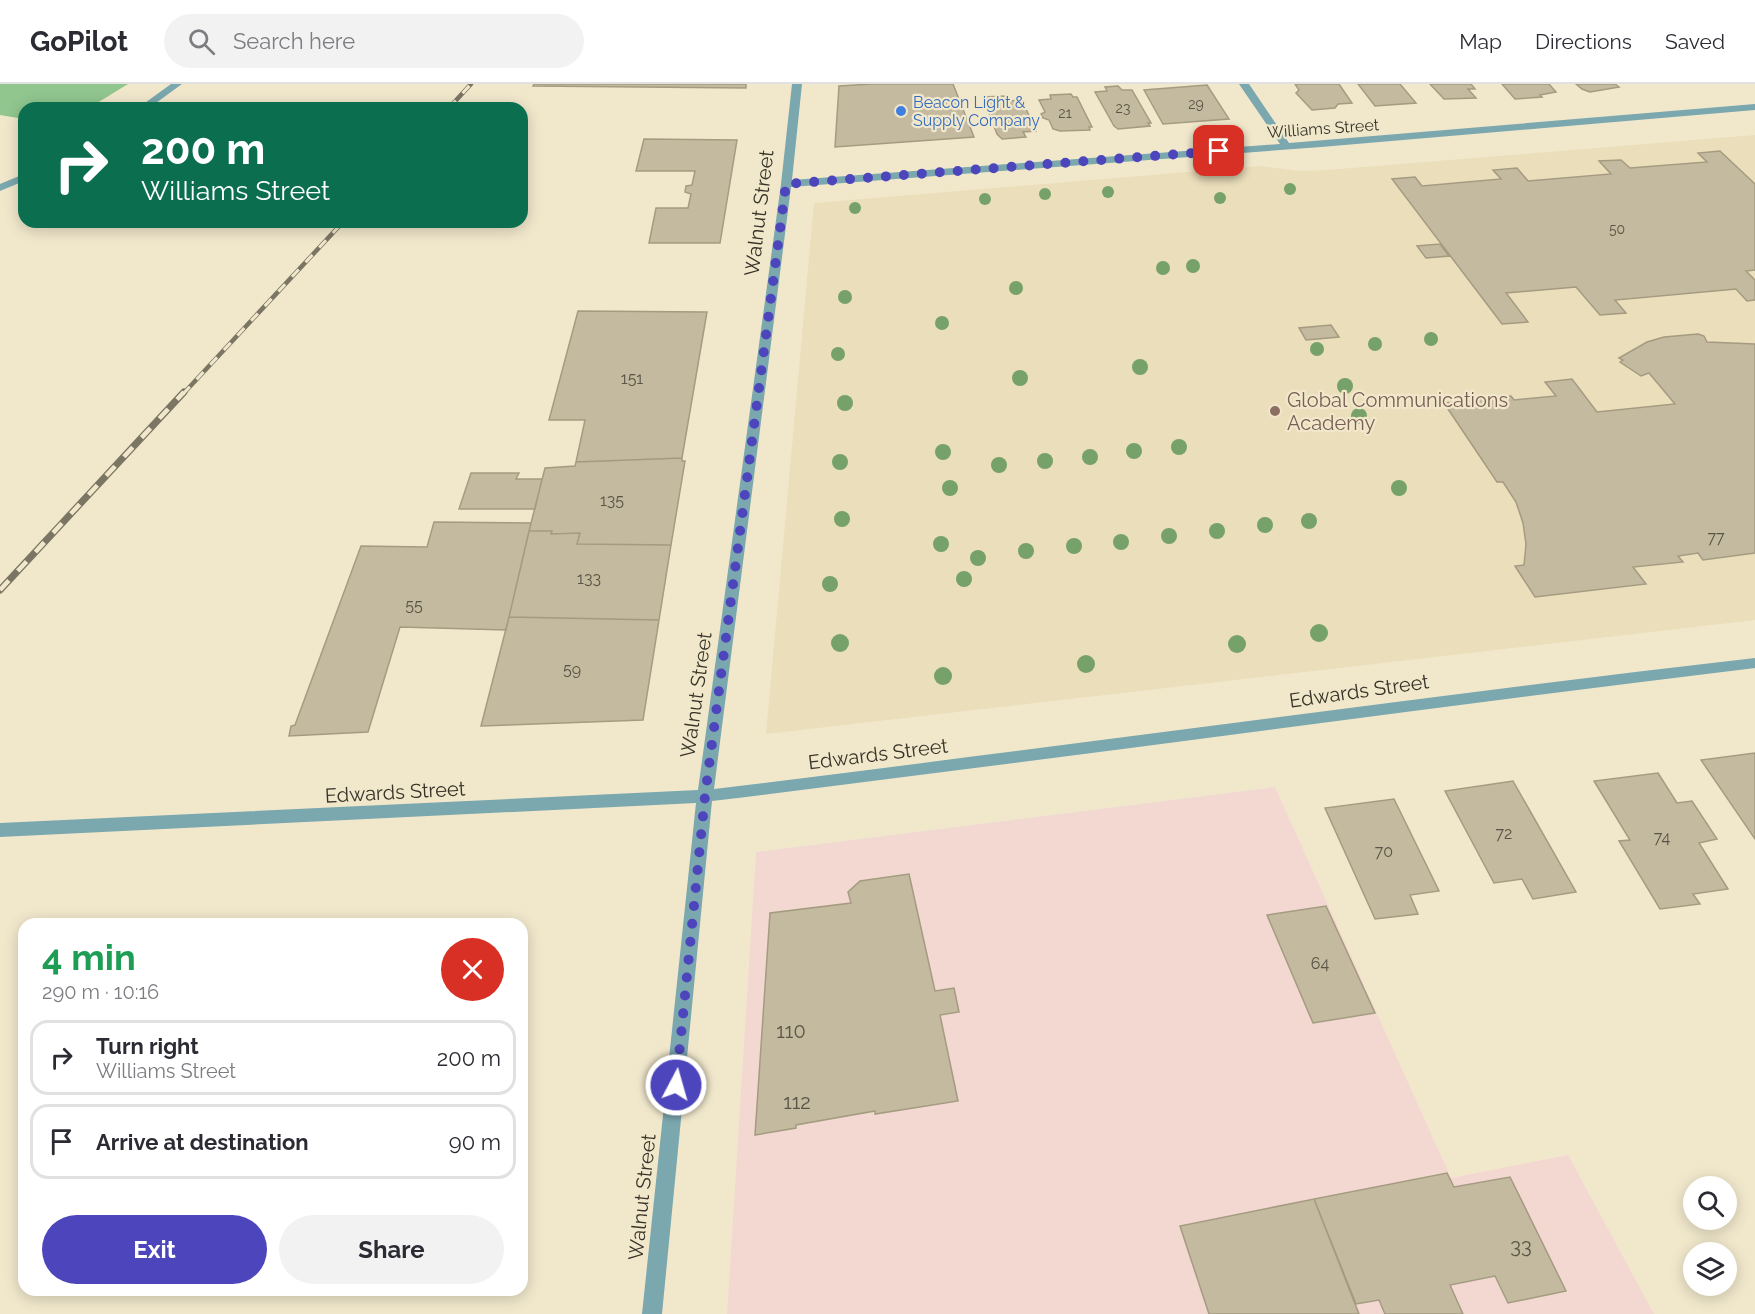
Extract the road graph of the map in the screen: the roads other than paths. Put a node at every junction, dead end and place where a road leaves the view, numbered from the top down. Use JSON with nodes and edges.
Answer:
{"nodes":[{"id":1,"x":177,"y":84,"type":"edge"},
{"id":2,"x":796,"y":84,"type":"edge"},
{"id":3,"x":1244,"y":84,"type":"edge"},
{"id":4,"x":152,"y":102,"type":"edge"},
{"id":5,"x":1755,"y":107,"type":"edge"},
{"id":6,"x":1286,"y":146,"type":"junction"},
{"id":7,"x":18,"y":180,"type":"edge"},
{"id":8,"x":786,"y":184,"type":"junction"},
{"id":9,"x":0,"y":188,"type":"edge"},
{"id":10,"x":1755,"y":663,"type":"edge"},
{"id":11,"x":705,"y":796,"type":"junction"},
{"id":12,"x":0,"y":830,"type":"edge"},
{"id":13,"x":652,"y":1314,"type":"edge"}],
"edges":[{"from":1,"to":4,"type":"street"},
{"from":2,"to":8,"type":"street","name":"Walnut Street"},
{"from":3,"to":6,"type":"street"},
{"from":5,"to":6,"type":"street","name":"Williams Street"},
{"from":6,"to":8,"type":"street","name":"Williams Street"},
{"from":7,"to":9,"type":"street"},
{"from":8,"to":11,"type":"street","name":"Walnut Street"},
{"from":10,"to":11,"type":"street","name":"Edwards Street"},
{"from":11,"to":12,"type":"street","name":"Edwards Street"},
{"from":11,"to":13,"type":"street","name":"Walnut Street"}]}
